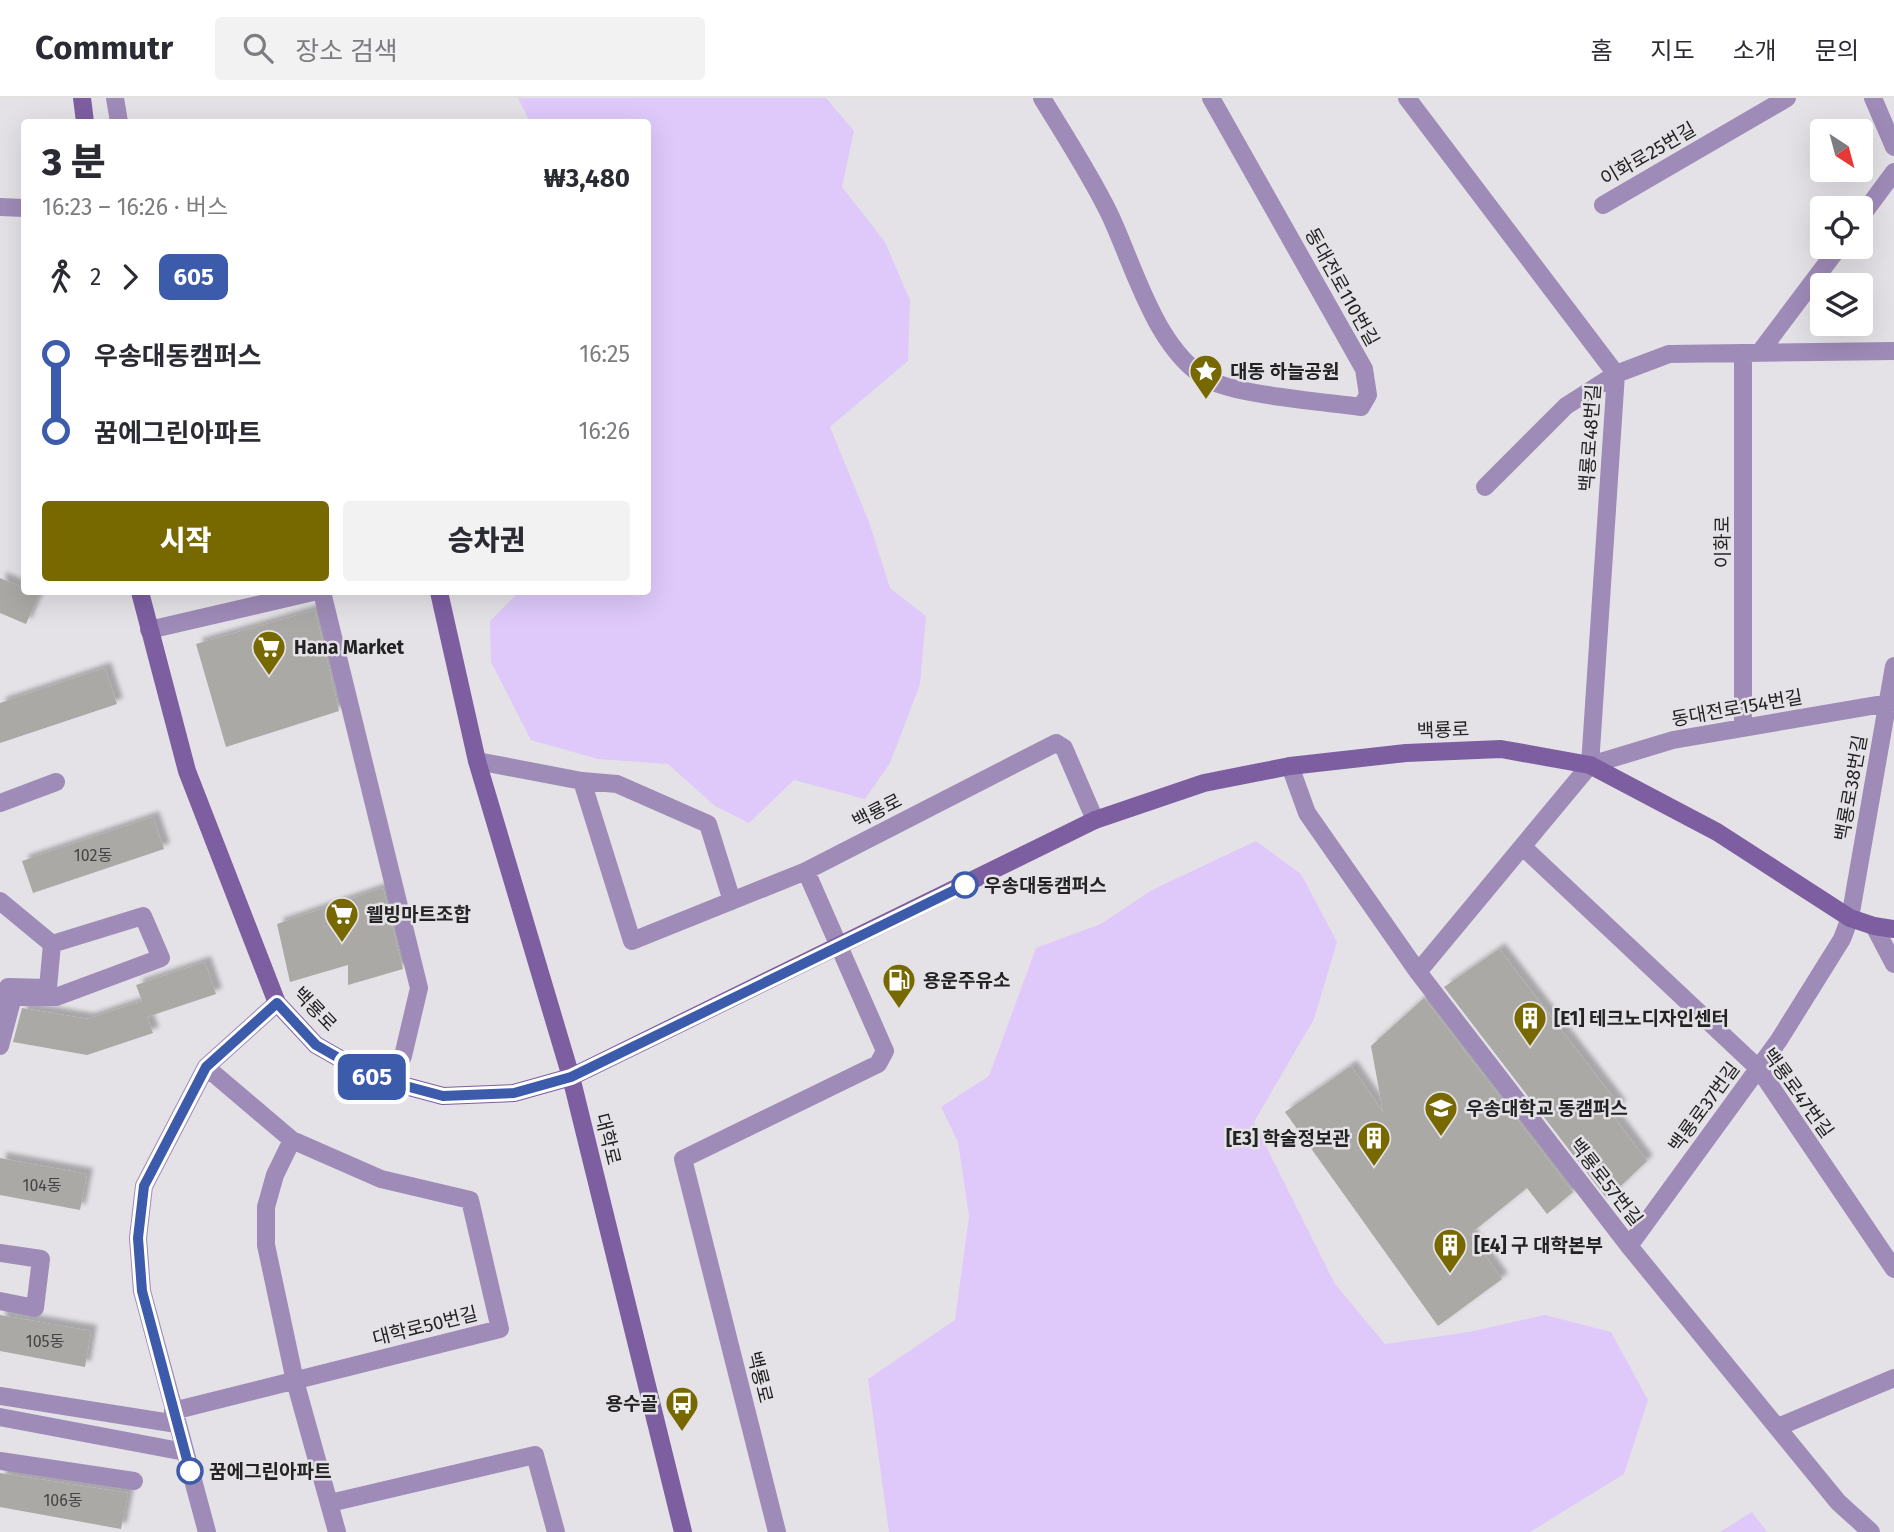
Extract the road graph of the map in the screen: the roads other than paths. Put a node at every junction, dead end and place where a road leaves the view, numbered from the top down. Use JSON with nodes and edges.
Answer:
{"nodes":[{"id":1,"x":82,"y":98,"type":"edge"},
{"id":2,"x":116,"y":98,"type":"edge"},
{"id":3,"x":1042,"y":98,"type":"edge"},
{"id":4,"x":1408,"y":98,"type":"edge"},
{"id":5,"x":1787,"y":98,"type":"edge"},
{"id":6,"x":1873,"y":98,"type":"edge"},
{"id":7,"x":1218,"y":102,"type":"edge"},
{"id":8,"x":85,"y":119,"type":"edge"},
{"id":9,"x":119,"y":119,"type":"edge"},
{"id":10,"x":1894,"y":147,"type":"edge"},
{"id":11,"x":1894,"y":172,"type":"edge"},
{"id":12,"x":1873,"y":200,"type":"edge"},
{"id":13,"x":1603,"y":205,"type":"dead end"},
{"id":14,"x":0,"y":208,"type":"edge"},
{"id":15,"x":21,"y":208,"type":"edge"},
{"id":16,"x":1829,"y":259,"type":"edge"},
{"id":17,"x":1894,"y":351,"type":"edge"},
{"id":18,"x":1752,"y":354,"type":"junction"},
{"id":19,"x":1616,"y":374,"type":"junction"},
{"id":20,"x":1485,"y":487,"type":"dead end"},
{"id":21,"x":141,"y":595,"type":"edge"},
{"id":22,"x":300,"y":595,"type":"edge"},
{"id":23,"x":323,"y":595,"type":"edge"},
{"id":24,"x":440,"y":595,"type":"edge"},
{"id":25,"x":149,"y":630,"type":"junction"},
{"id":26,"x":1894,"y":666,"type":"edge"},
{"id":27,"x":1891,"y":702,"type":"edge"},
{"id":28,"x":1743,"y":728,"type":"junction"},
{"id":29,"x":477,"y":761,"type":"junction"},
{"id":30,"x":1590,"y":765,"type":"junction"},
{"id":31,"x":1290,"y":766,"type":"junction"},
{"id":32,"x":582,"y":781,"type":"junction"},
{"id":33,"x":56,"y":782,"type":"dead end"},
{"id":34,"x":0,"y":803,"type":"edge"},
{"id":35,"x":1095,"y":820,"type":"junction"},
{"id":36,"x":1523,"y":847,"type":"junction"},
{"id":37,"x":806,"y":871,"type":"junction"},
{"id":38,"x":0,"y":901,"type":"edge"},
{"id":39,"x":732,"y":901,"type":"junction"},
{"id":40,"x":1850,"y":918,"type":"junction"},
{"id":41,"x":1874,"y":926,"type":"junction"},
{"id":42,"x":1894,"y":929,"type":"edge"},
{"id":43,"x":52,"y":944,"type":"junction"},
{"id":44,"x":839,"y":948,"type":"junction"},
{"id":45,"x":1894,"y":964,"type":"edge"},
{"id":46,"x":1418,"y":972,"type":"junction"},
{"id":47,"x":277,"y":1003,"type":"junction"},
{"id":48,"x":0,"y":1017,"type":"edge"},
{"id":49,"x":0,"y":1046,"type":"edge"},
{"id":50,"x":206,"y":1067,"type":"junction"},
{"id":51,"x":1759,"y":1069,"type":"junction"},
{"id":52,"x":571,"y":1077,"type":"junction"},
{"id":53,"x":391,"y":1082,"type":"junction"},
{"id":54,"x":292,"y":1140,"type":"junction"},
{"id":55,"x":1629,"y":1246,"type":"junction"},
{"id":56,"x":0,"y":1253,"type":"edge"},
{"id":57,"x":1894,"y":1269,"type":"edge"},
{"id":58,"x":0,"y":1301,"type":"edge"},
{"id":59,"x":1894,"y":1378,"type":"edge"},
{"id":60,"x":295,"y":1381,"type":"junction"},
{"id":61,"x":0,"y":1396,"type":"edge"},
{"id":62,"x":175,"y":1417,"type":"junction"},
{"id":63,"x":0,"y":1418,"type":"edge"},
{"id":64,"x":1778,"y":1427,"type":"junction"},
{"id":65,"x":185,"y":1452,"type":"junction"},
{"id":66,"x":0,"y":1461,"type":"edge"},
{"id":67,"x":134,"y":1481,"type":"dead end"},
{"id":68,"x":330,"y":1503,"type":"junction"},
{"id":69,"x":207,"y":1532,"type":"edge"},
{"id":70,"x":337,"y":1532,"type":"edge"},
{"id":71,"x":556,"y":1532,"type":"edge"},
{"id":72,"x":683,"y":1532,"type":"edge"},
{"id":73,"x":777,"y":1532,"type":"edge"},
{"id":74,"x":1871,"y":1532,"type":"edge"}],
"edges":[{"from":1,"to":8,"type":"main road"},
{"from":2,"to":9,"type":"street"},
{"from":3,"to":7,"type":"street","name":"동대전로110번길"},
{"from":4,"to":19,"type":"street","name":"백룡로48번길"},
{"from":5,"to":13,"type":"street","name":"이화로25번길"},
{"from":6,"to":10,"type":"street"},
{"from":11,"to":12,"type":"street"},
{"from":14,"to":15,"type":"street"},
{"from":16,"to":18,"type":"street"},
{"from":17,"to":18,"type":"street"},
{"from":18,"to":19,"type":"street"},
{"from":18,"to":28,"type":"street","name":"이화로"},
{"from":19,"to":20,"type":"street"},
{"from":19,"to":30,"type":"street","name":"백룡로48번길"},
{"from":21,"to":25,"type":"main road","name":"백룡로"},
{"from":22,"to":25,"type":"street"},
{"from":23,"to":53,"type":"street"},
{"from":24,"to":29,"type":"main road","name":"대학로"},
{"from":25,"to":47,"type":"main road","name":"백룡로"},
{"from":26,"to":27,"type":"street","name":"백룡로38번길"},
{"from":27,"to":28,"type":"street","name":"동대전로154번길"},
{"from":27,"to":40,"type":"street","name":"백룡로38번길"},
{"from":28,"to":30,"type":"street","name":"동대전로154번길"},
{"from":29,"to":32,"type":"street"},
{"from":29,"to":52,"type":"main road","name":"대학로"},
{"from":30,"to":31,"type":"main road","name":"백룡로"},
{"from":30,"to":36,"type":"street"},
{"from":30,"to":40,"type":"main road","name":"백룡로"},
{"from":31,"to":35,"type":"main road","name":"백룡로"},
{"from":31,"to":46,"type":"street","name":"백룡로57번길"},
{"from":32,"to":39,"type":"street"},
{"from":32,"to":39,"type":"street","name":"백룡로"},
{"from":33,"to":34,"type":"street"},
{"from":35,"to":37,"type":"street","name":"백룡로"},
{"from":35,"to":44,"type":"main road","name":"백룡로"},
{"from":36,"to":46,"type":"street"},
{"from":36,"to":51,"type":"street","name":"백룡로47번길"},
{"from":37,"to":39,"type":"street","name":"백룡로"},
{"from":37,"to":44,"type":"street"},
{"from":38,"to":43,"type":"street"},
{"from":40,"to":41,"type":"main road","name":"백룡로"},
{"from":40,"to":51,"type":"street","name":"백룡로37번길"},
{"from":41,"to":42,"type":"main road","name":"백룡로"},
{"from":41,"to":45,"type":"street"},
{"from":43,"to":48,"type":"street"},
{"from":43,"to":49,"type":"street"},
{"from":44,"to":52,"type":"main road","name":"백룡로"},
{"from":44,"to":73,"type":"street","name":"백룡로"},
{"from":46,"to":55,"type":"street","name":"백룡로57번길"},
{"from":47,"to":50,"type":"street"},
{"from":47,"to":53,"type":"main road","name":"백룡로"},
{"from":50,"to":54,"type":"street","name":"대학로50번길"},
{"from":50,"to":62,"type":"street"},
{"from":51,"to":55,"type":"street","name":"백룡로37번길"},
{"from":51,"to":57,"type":"street","name":"백룡로47번길"},
{"from":52,"to":53,"type":"main road","name":"백룡로"},
{"from":52,"to":72,"type":"main road","name":"대학로"},
{"from":54,"to":60,"type":"street"},
{"from":54,"to":60,"type":"street","name":"대학로50번길"},
{"from":55,"to":64,"type":"street","name":"백룡로57번길"},
{"from":56,"to":58,"type":"street"},
{"from":59,"to":64,"type":"street"},
{"from":60,"to":62,"type":"street","name":"대학로50번길"},
{"from":60,"to":68,"type":"street"},
{"from":61,"to":62,"type":"street"},
{"from":62,"to":65,"type":"street"},
{"from":63,"to":65,"type":"street"},
{"from":64,"to":74,"type":"street","name":"백룡로57번길"},
{"from":65,"to":69,"type":"street"},
{"from":66,"to":67,"type":"street"},
{"from":68,"to":70,"type":"street"},
{"from":68,"to":71,"type":"street"}]}
